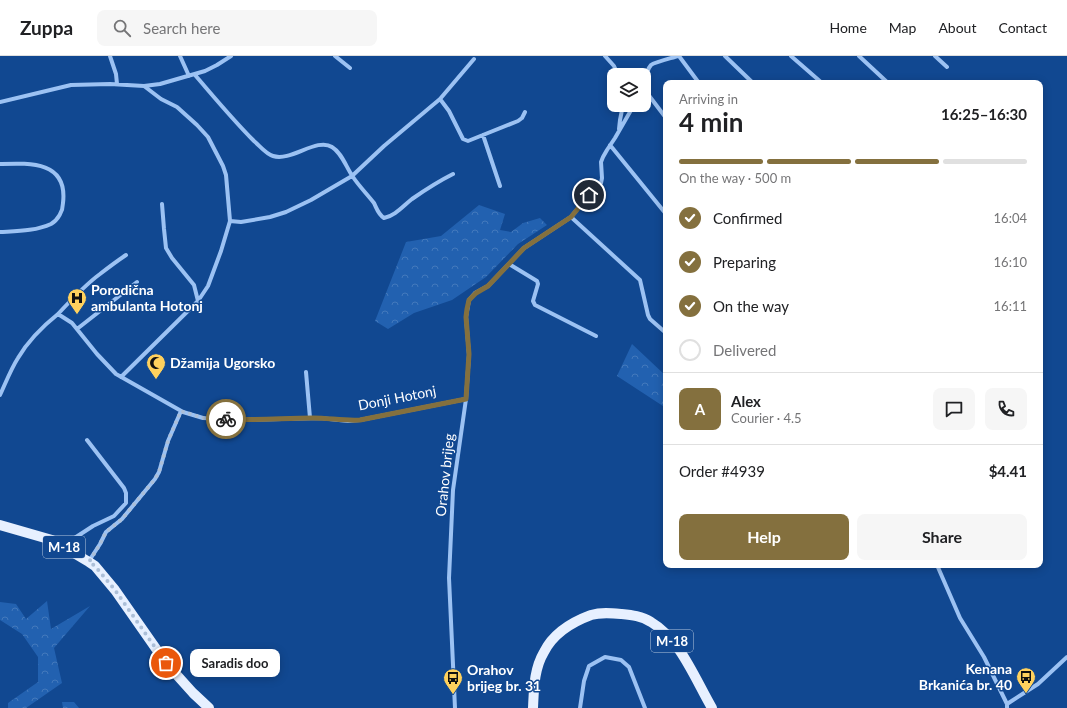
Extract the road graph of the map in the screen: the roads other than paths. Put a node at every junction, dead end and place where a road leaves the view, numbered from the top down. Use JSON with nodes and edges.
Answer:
{"nodes":[{"id":1,"x":110,"y":56,"type":"edge"},
{"id":2,"x":180,"y":56,"type":"edge"},
{"id":3,"x":231,"y":56,"type":"edge"},
{"id":4,"x":335,"y":56,"type":"edge"},
{"id":5,"x":605,"y":56,"type":"edge"},
{"id":6,"x":678,"y":56,"type":"edge"},
{"id":7,"x":725,"y":56,"type":"edge"},
{"id":8,"x":791,"y":56,"type":"edge"},
{"id":9,"x":859,"y":56,"type":"edge"},
{"id":10,"x":935,"y":56,"type":"edge"},
{"id":11,"x":474,"y":59,"type":"dead end"},
{"id":12,"x":947,"y":67,"type":"dead end"},
{"id":13,"x":350,"y":68,"type":"dead end"},
{"id":14,"x":615,"y":68,"type":"edge"},
{"id":15,"x":649,"y":68,"type":"edge"},
{"id":16,"x":195,"y":75,"type":"junction"},
{"id":17,"x":189,"y":76,"type":"junction"},
{"id":18,"x":697,"y":80,"type":"edge"},
{"id":19,"x":750,"y":80,"type":"edge"},
{"id":20,"x":819,"y":80,"type":"edge"},
{"id":21,"x":885,"y":80,"type":"edge"},
{"id":22,"x":117,"y":84,"type":"junction"},
{"id":23,"x":144,"y":86,"type":"junction"},
{"id":24,"x":651,"y":98,"type":"edge"},
{"id":25,"x":440,"y":99,"type":"junction"},
{"id":26,"x":0,"y":102,"type":"edge"},
{"id":27,"x":525,"y":112,"type":"dead end"},
{"id":28,"x":622,"y":112,"type":"edge"},
{"id":29,"x":630,"y":112,"type":"edge"},
{"id":30,"x":663,"y":114,"type":"edge"},
{"id":31,"x":619,"y":131,"type":"junction"},
{"id":32,"x":483,"y":134,"type":"junction"},
{"id":33,"x":610,"y":145,"type":"junction"},
{"id":34,"x":0,"y":164,"type":"edge"},
{"id":35,"x":453,"y":174,"type":"dead end"},
{"id":36,"x":352,"y":176,"type":"junction"},
{"id":37,"x":500,"y":186,"type":"dead end"},
{"id":38,"x":162,"y":204,"type":"dead end"},
{"id":39,"x":663,"y":210,"type":"edge"},
{"id":40,"x":571,"y":217,"type":"junction"},
{"id":41,"x":230,"y":221,"type":"junction"},
{"id":42,"x":0,"y":232,"type":"edge"},
{"id":43,"x":126,"y":255,"type":"dead end"},
{"id":44,"x":509,"y":264,"type":"junction"},
{"id":45,"x":137,"y":282,"type":"dead end"},
{"id":46,"x":198,"y":301,"type":"junction"},
{"id":47,"x":58,"y":314,"type":"junction"},
{"id":48,"x":77,"y":329,"type":"junction"},
{"id":49,"x":663,"y":330,"type":"edge"},
{"id":50,"x":596,"y":336,"type":"dead end"},
{"id":51,"x":306,"y":372,"type":"dead end"},
{"id":52,"x":121,"y":377,"type":"junction"},
{"id":53,"x":1,"y":391,"type":"edge"},
{"id":54,"x":466,"y":399,"type":"junction"},
{"id":55,"x":181,"y":411,"type":"junction"},
{"id":56,"x":310,"y":418,"type":"junction"},
{"id":57,"x":87,"y":440,"type":"dead end"},
{"id":58,"x":0,"y":525,"type":"edge"},
{"id":59,"x":60,"y":544,"type":"junction"},
{"id":60,"x":89,"y":562,"type":"junction"},
{"id":61,"x":938,"y":568,"type":"edge"},
{"id":62,"x":1067,"y":657,"type":"edge"},
{"id":63,"x":1007,"y":706,"type":"edge"},
{"id":64,"x":209,"y":708,"type":"edge"},
{"id":65,"x":455,"y":708,"type":"edge"},
{"id":66,"x":532,"y":708,"type":"edge"},
{"id":67,"x":580,"y":708,"type":"edge"},
{"id":68,"x":645,"y":708,"type":"edge"},
{"id":69,"x":712,"y":708,"type":"edge"}],
"edges":[{"from":1,"to":22,"type":"street"},
{"from":2,"to":17,"type":"street"},
{"from":3,"to":16,"type":"street"},
{"from":4,"to":13,"type":"street"},
{"from":5,"to":14,"type":"street"},
{"from":6,"to":15,"type":"street"},
{"from":6,"to":18,"type":"street"},
{"from":7,"to":19,"type":"street"},
{"from":8,"to":20,"type":"street"},
{"from":9,"to":21,"type":"street"},
{"from":10,"to":12,"type":"street"},
{"from":11,"to":25,"type":"street"},
{"from":16,"to":17,"type":"street"},
{"from":16,"to":36,"type":"street"},
{"from":17,"to":23,"type":"street"},
{"from":22,"to":23,"type":"street"},
{"from":22,"to":26,"type":"street"},
{"from":23,"to":41,"type":"street"},
{"from":24,"to":30,"type":"street"},
{"from":25,"to":32,"type":"street"},
{"from":25,"to":36,"type":"street"},
{"from":27,"to":32,"type":"street"},
{"from":28,"to":31,"type":"street","name":"Orahov brijeg"},
{"from":29,"to":31,"type":"street","name":"Orahov brijeg"},
{"from":31,"to":33,"type":"street","name":"Orahov brijeg"},
{"from":32,"to":37,"type":"street"},
{"from":33,"to":39,"type":"street"},
{"from":33,"to":40,"type":"street","name":"Orahov brijeg"},
{"from":34,"to":42,"type":"street"},
{"from":35,"to":36,"type":"street"},
{"from":36,"to":41,"type":"street"},
{"from":38,"to":46,"type":"street"},
{"from":40,"to":44,"type":"street","name":"Orahov brijeg"},
{"from":40,"to":49,"type":"street"},
{"from":41,"to":46,"type":"street"},
{"from":43,"to":47,"type":"street"},
{"from":44,"to":50,"type":"street"},
{"from":44,"to":54,"type":"street","name":"Orahov brijeg"},
{"from":45,"to":48,"type":"street"},
{"from":46,"to":52,"type":"street"},
{"from":47,"to":48,"type":"street","name":"Donji Hotonj"},
{"from":47,"to":53,"type":"street"},
{"from":48,"to":52,"type":"street","name":"Donji Hotonj"},
{"from":51,"to":56,"type":"street"},
{"from":52,"to":55,"type":"street","name":"Donji Hotonj"},
{"from":54,"to":56,"type":"street","name":"Donji Hotonj"},
{"from":54,"to":65,"type":"street","name":"Orahov brijeg"},
{"from":55,"to":56,"type":"street","name":"Donji Hotonj"},
{"from":55,"to":60,"type":"street"},
{"from":57,"to":59,"type":"street"},
{"from":58,"to":59,"type":"main road","number":"M-18"},
{"from":59,"to":60,"type":"main road","number":"M-18"},
{"from":60,"to":64,"type":"main road","number":"M-18"},
{"from":61,"to":63,"type":"street"},
{"from":62,"to":63,"type":"street"},
{"from":66,"to":69,"type":"main road","number":"M-18"},
{"from":67,"to":68,"type":"street"}]}
